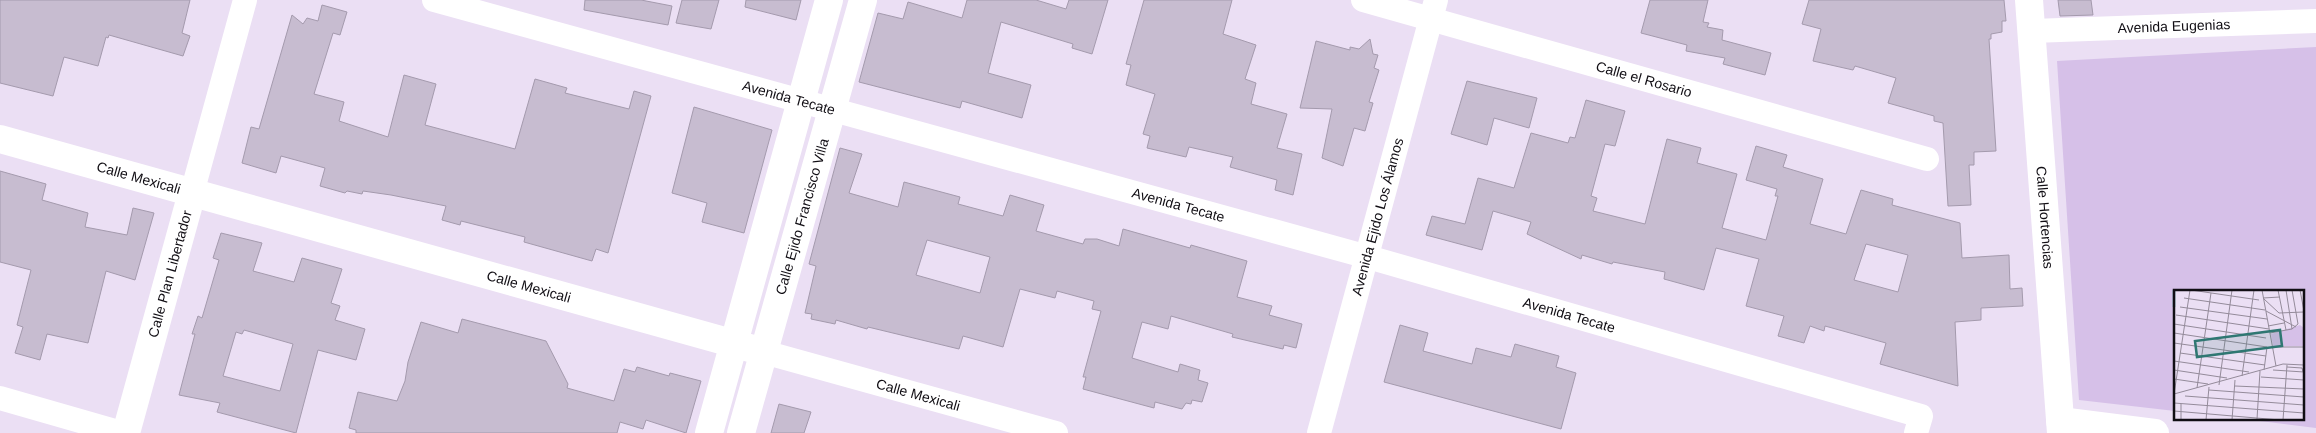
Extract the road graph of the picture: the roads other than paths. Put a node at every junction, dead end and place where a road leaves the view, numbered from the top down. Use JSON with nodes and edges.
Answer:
{"nodes":[{"id":1,"x":244,"y":0,"type":"edge"},
{"id":2,"x":434,"y":0,"type":"edge"},
{"id":3,"x":829,"y":0,"type":"edge"},
{"id":4,"x":863,"y":0,"type":"edge"},
{"id":5,"x":1363,"y":0,"type":"edge"},
{"id":6,"x":2029,"y":0,"type":"edge"},
{"id":7,"x":1434,"y":9,"type":"edge"},
{"id":8,"x":2316,"y":21,"type":"edge"},
{"id":9,"x":2032,"y":31,"type":"junction"},
{"id":10,"x":801,"y":101,"type":"junction"},
{"id":11,"x":834,"y":110,"type":"junction"},
{"id":12,"x":0,"y":139,"type":"edge"},
{"id":13,"x":1927,"y":159,"type":"dead end"},
{"id":14,"x":192,"y":193,"type":"junction"},
{"id":15,"x":1368,"y":257,"type":"junction"},
{"id":16,"x":734,"y":343,"type":"junction"},
{"id":17,"x":764,"y":352,"type":"junction"},
{"id":18,"x":0,"y":398,"type":"edge"},
{"id":19,"x":1919,"y":425,"type":"edge"},
{"id":20,"x":2060,"y":427,"type":"edge"},
{"id":21,"x":122,"y":433,"type":"edge"},
{"id":22,"x":126,"y":433,"type":"edge"},
{"id":23,"x":709,"y":433,"type":"edge"},
{"id":24,"x":742,"y":433,"type":"edge"},
{"id":25,"x":1056,"y":433,"type":"edge"},
{"id":26,"x":1319,"y":433,"type":"edge"},
{"id":27,"x":2155,"y":433,"type":"edge"}],
"edges":[{"from":1,"to":14,"type":"street","name":"Calle Plan Libertador"},
{"from":2,"to":10,"type":"street","name":"Avenida Tecate"},
{"from":3,"to":10,"type":"street"},
{"from":4,"to":11,"type":"street","name":"Calle Ejido Francisco Villa"},
{"from":5,"to":7,"type":"street","name":"Calle el Rosario"},
{"from":6,"to":9,"type":"street","name":"Calle Hortencias"},
{"from":7,"to":13,"type":"street","name":"Calle el Rosario"},
{"from":7,"to":15,"type":"street","name":"Avenida Ejido Los Álamos"},
{"from":8,"to":9,"type":"street","name":"Avenida Eugenias"},
{"from":9,"to":20,"type":"street","name":"Calle Hortencias"},
{"from":10,"to":11,"type":"street","name":"Avenida Tecate"},
{"from":10,"to":16,"type":"street"},
{"from":11,"to":15,"type":"street","name":"Avenida Tecate"},
{"from":11,"to":17,"type":"street","name":"Calle Ejido Francisco Villa"},
{"from":12,"to":14,"type":"street","name":"Calle Mexicali"},
{"from":14,"to":16,"type":"street","name":"Calle Mexicali"},
{"from":14,"to":22,"type":"street","name":"Calle Plan Libertador"},
{"from":15,"to":19,"type":"street","name":"Avenida Tecate"},
{"from":15,"to":26,"type":"street","name":"Avenida Ejido Los Álamos"},
{"from":16,"to":17,"type":"street","name":"Calle Mexicali"},
{"from":16,"to":23,"type":"street"},
{"from":17,"to":24,"type":"street","name":"Calle Ejido Francisco Villa"},
{"from":17,"to":25,"type":"street","name":"Calle Mexicali"},
{"from":18,"to":21,"type":"street"},
{"from":20,"to":27,"type":"street"}]}
